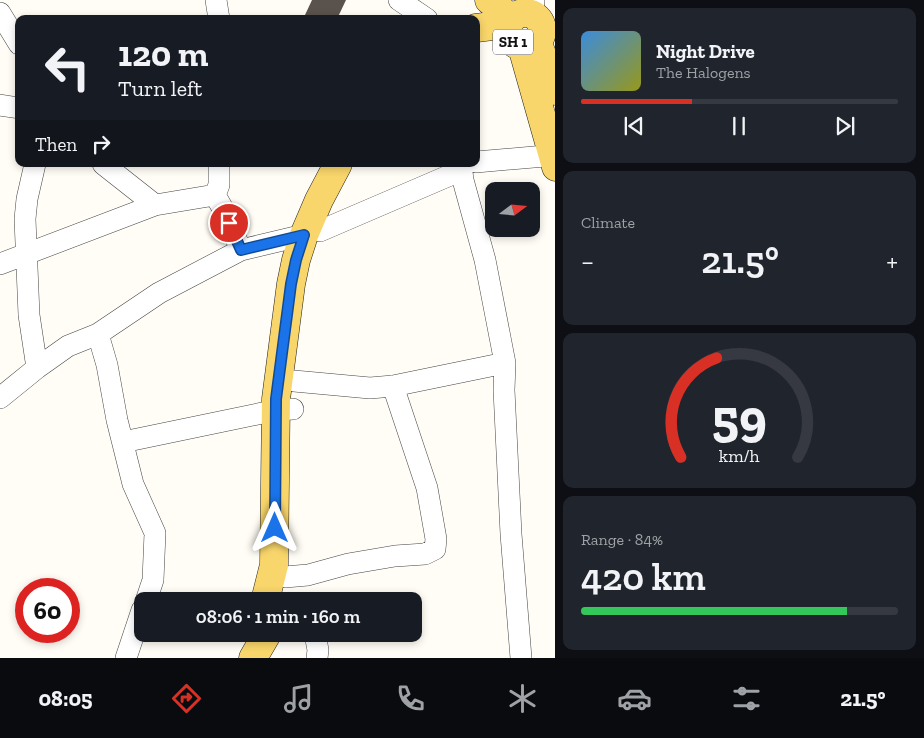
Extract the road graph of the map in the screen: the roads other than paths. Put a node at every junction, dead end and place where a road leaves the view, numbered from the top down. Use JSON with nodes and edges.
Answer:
{"nodes":[{"id":1,"x":216,"y":0,"type":"edge"},
{"id":2,"x":399,"y":0,"type":"edge"},
{"id":3,"x":490,"y":0,"type":"edge"},
{"id":4,"x":0,"y":13,"type":"edge"},
{"id":5,"x":219,"y":15,"type":"edge"},
{"id":6,"x":422,"y":15,"type":"edge"},
{"id":7,"x":529,"y":22,"type":"edge"},
{"id":8,"x":480,"y":28,"type":"edge"},
{"id":9,"x":15,"y":37,"type":"edge"},
{"id":10,"x":480,"y":38,"type":"edge"},
{"id":11,"x":555,"y":91,"type":"edge"},
{"id":12,"x":0,"y":105,"type":"edge"},
{"id":13,"x":15,"y":107,"type":"edge"},
{"id":14,"x":554,"y":159,"type":"edge"},
{"id":15,"x":480,"y":162,"type":"edge"},
{"id":16,"x":34,"y":167,"type":"edge"},
{"id":17,"x":107,"y":167,"type":"edge"},
{"id":18,"x":219,"y":167,"type":"edge"},
{"id":19,"x":336,"y":167,"type":"edge"},
{"id":20,"x":352,"y":167,"type":"edge"},
{"id":21,"x":459,"y":167,"type":"edge"},
{"id":22,"x":461,"y":167,"type":"edge"},
{"id":23,"x":215,"y":195,"type":"junction"},
{"id":24,"x":155,"y":205,"type":"junction"},
{"id":25,"x":312,"y":233,"type":"junction"},
{"id":26,"x":241,"y":250,"type":"junction"},
{"id":27,"x":28,"y":254,"type":"junction"},
{"id":28,"x":0,"y":264,"type":"edge"},
{"id":29,"x":98,"y":334,"type":"junction"},
{"id":30,"x":505,"y":363,"type":"junction"},
{"id":31,"x":37,"y":368,"type":"junction"},
{"id":32,"x":294,"y":381,"type":"junction"},
{"id":33,"x":393,"y":386,"type":"junction"},
{"id":34,"x":0,"y":398,"type":"edge"},
{"id":35,"x":285,"y":410,"type":"junction"},
{"id":36,"x":123,"y":442,"type":"junction"},
{"id":37,"x":282,"y":589,"type":"edge"},
{"id":38,"x":149,"y":592,"type":"edge"},
{"id":39,"x":267,"y":592,"type":"edge"},
{"id":40,"x":134,"y":634,"type":"edge"},
{"id":41,"x":247,"y":642,"type":"edge"},
{"id":42,"x":262,"y":642,"type":"edge"},
{"id":43,"x":316,"y":642,"type":"edge"},
{"id":44,"x":126,"y":658,"type":"edge"},
{"id":45,"x":238,"y":658,"type":"edge"},
{"id":46,"x":253,"y":658,"type":"edge"},
{"id":47,"x":317,"y":658,"type":"edge"},
{"id":48,"x":521,"y":658,"type":"edge"}],
"edges":[{"from":1,"to":5,"type":"street"},
{"from":2,"to":6,"type":"street"},
{"from":3,"to":7,"type":"main road"},
{"from":4,"to":9,"type":"street"},
{"from":7,"to":8,"type":"main road","number":"SH 1"},
{"from":7,"to":10,"type":"main road","number":"SH 1"},
{"from":7,"to":11,"type":"main road"},
{"from":7,"to":14,"type":"main road"},
{"from":12,"to":13,"type":"street"},
{"from":14,"to":15,"type":"street"},
{"from":16,"to":27,"type":"street"},
{"from":17,"to":24,"type":"street"},
{"from":18,"to":23,"type":"street"},
{"from":19,"to":25,"type":"main road"},
{"from":20,"to":25,"type":"main road"},
{"from":21,"to":25,"type":"street"},
{"from":22,"to":30,"type":"street"},
{"from":23,"to":24,"type":"street"},
{"from":23,"to":26,"type":"street"},
{"from":24,"to":27,"type":"street"},
{"from":25,"to":26,"type":"street"},
{"from":25,"to":32,"type":"main road"},
{"from":25,"to":35,"type":"main road"},
{"from":26,"to":29,"type":"street"},
{"from":27,"to":28,"type":"street"},
{"from":27,"to":31,"type":"street"},
{"from":29,"to":31,"type":"street"},
{"from":29,"to":36,"type":"street"},
{"from":30,"to":33,"type":"street"},
{"from":30,"to":48,"type":"street"},
{"from":31,"to":34,"type":"street"},
{"from":32,"to":33,"type":"street"},
{"from":32,"to":35,"type":"main road"},
{"from":33,"to":37,"type":"street"},
{"from":35,"to":36,"type":"street"},
{"from":35,"to":37,"type":"main road"},
{"from":35,"to":39,"type":"main road"},
{"from":36,"to":38,"type":"street"},
{"from":40,"to":44,"type":"street"},
{"from":41,"to":45,"type":"main road"},
{"from":42,"to":46,"type":"main road"},
{"from":43,"to":47,"type":"street"}]}
